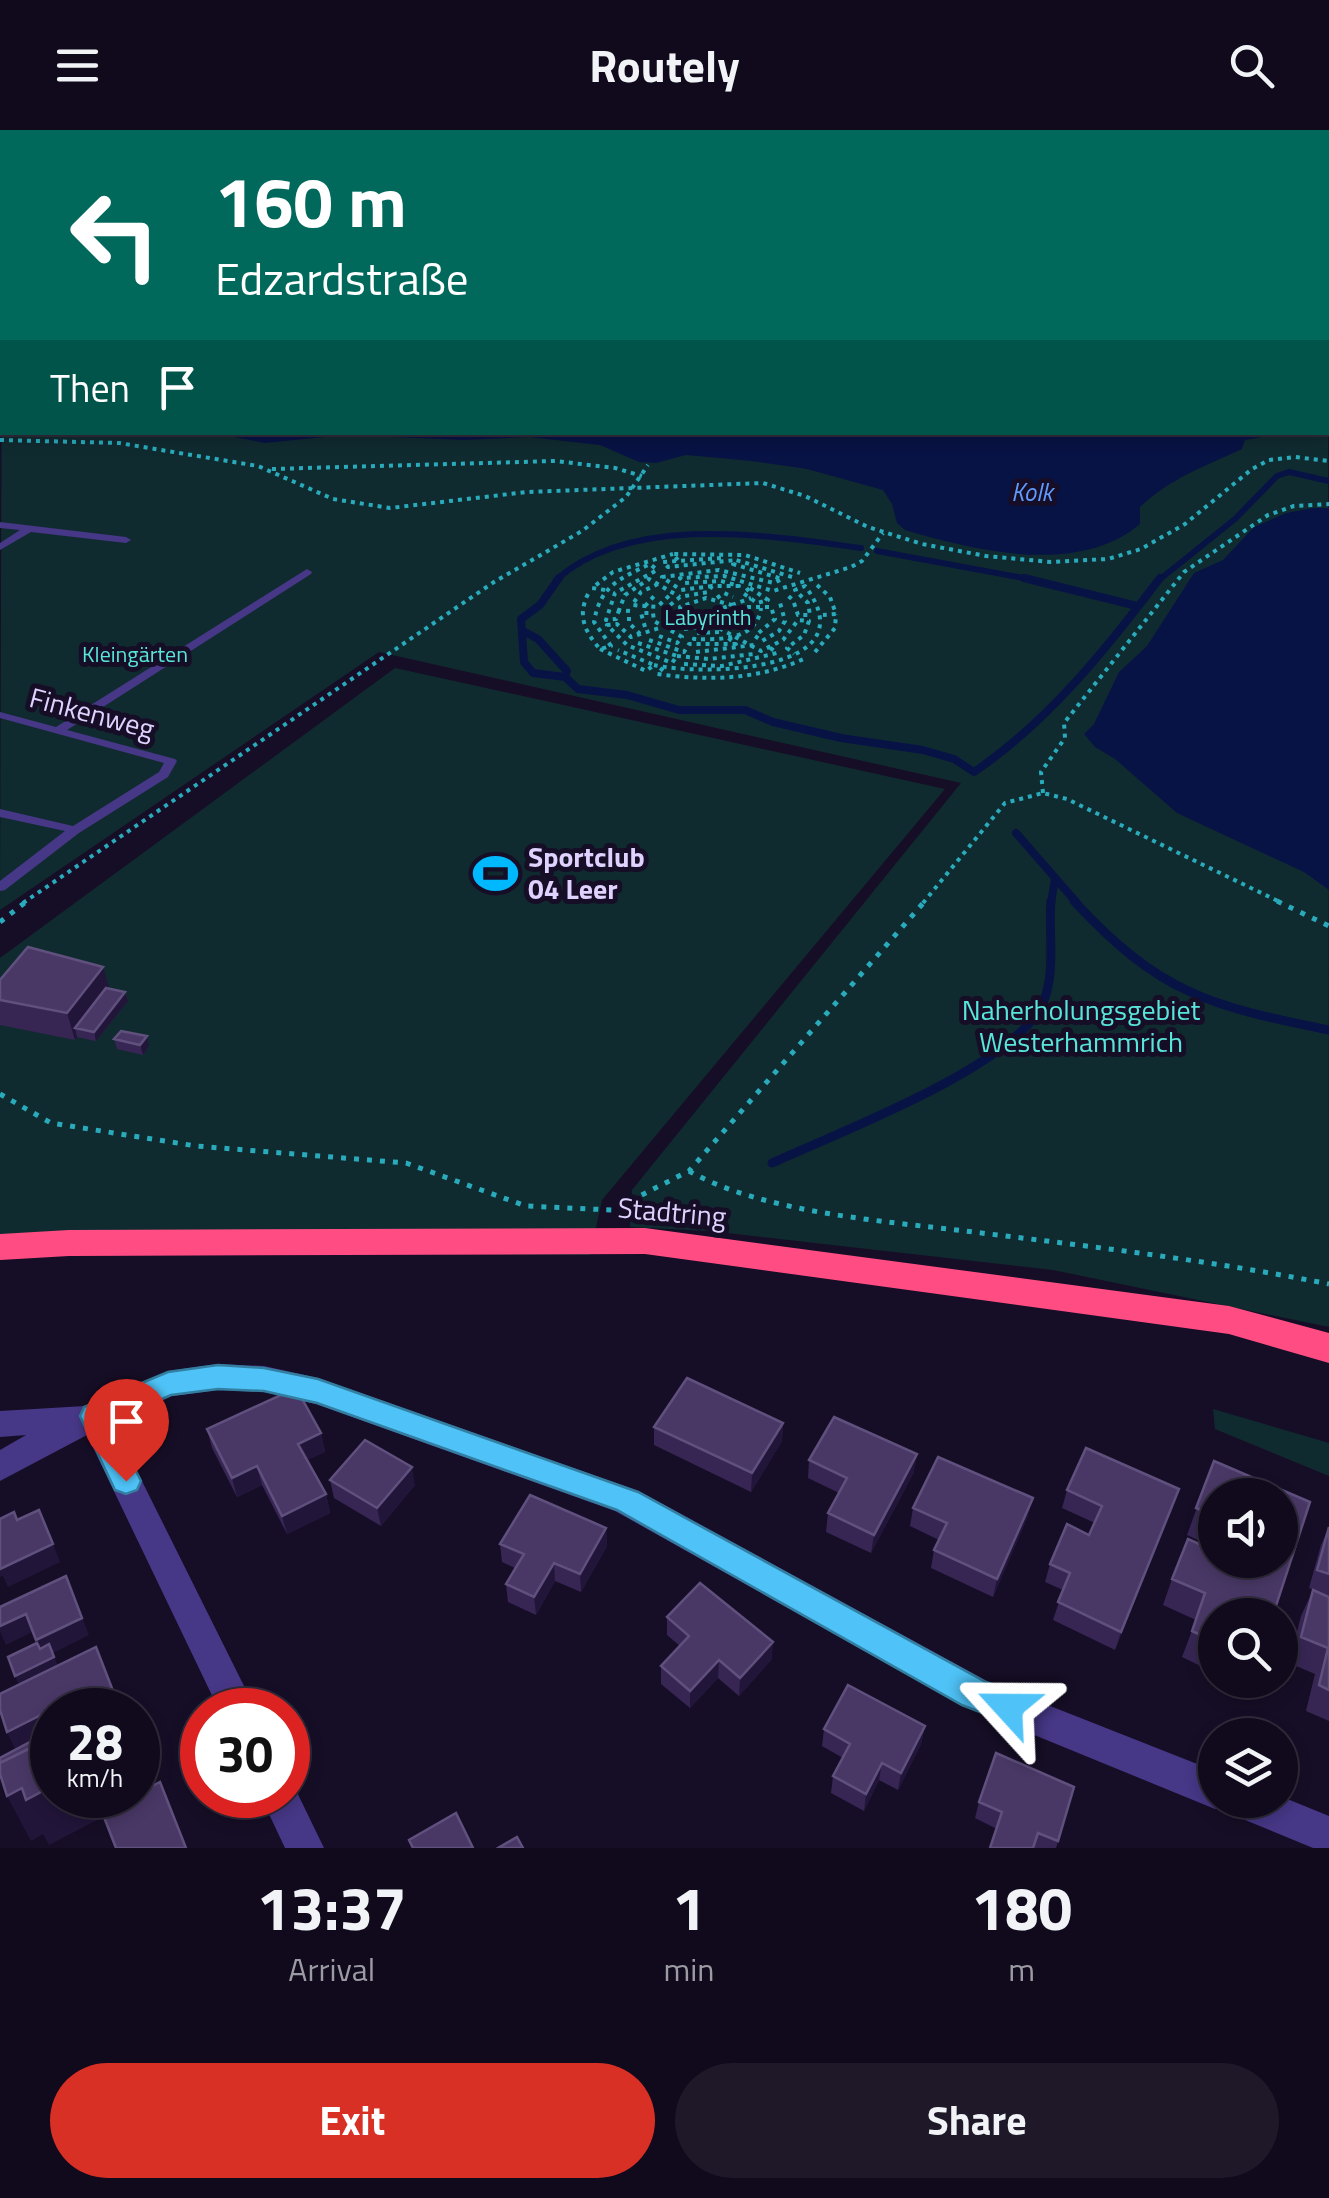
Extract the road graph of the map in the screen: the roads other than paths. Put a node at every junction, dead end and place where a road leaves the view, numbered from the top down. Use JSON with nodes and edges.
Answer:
{"nodes":[{"id":1,"x":0,"y":525,"type":"edge"},
{"id":2,"x":29,"y":529,"type":"junction"},
{"id":3,"x":126,"y":540,"type":"dead end"},
{"id":4,"x":0,"y":547,"type":"edge"},
{"id":5,"x":307,"y":572,"type":"dead end"},
{"id":6,"x":0,"y":715,"type":"edge"},
{"id":7,"x":60,"y":730,"type":"junction"},
{"id":8,"x":0,"y":813,"type":"edge"},
{"id":9,"x":75,"y":830,"type":"junction"},
{"id":10,"x":0,"y":887,"type":"edge"},
{"id":11,"x":0,"y":1248,"type":"edge"},
{"id":12,"x":1329,"y":1348,"type":"edge"},
{"id":13,"x":94,"y":1416,"type":"junction"},
{"id":14,"x":0,"y":1424,"type":"edge"},
{"id":15,"x":0,"y":1468,"type":"edge"},
{"id":16,"x":227,"y":1688,"type":"edge"},
{"id":17,"x":1198,"y":1783,"type":"edge"},
{"id":18,"x":290,"y":1818,"type":"edge"},
{"id":19,"x":1284,"y":1818,"type":"edge"},
{"id":20,"x":1329,"y":1836,"type":"edge"},
{"id":21,"x":305,"y":1848,"type":"edge"}],
"edges":[{"from":1,"to":2,"type":"lane"},
{"from":2,"to":3,"type":"lane"},
{"from":2,"to":4,"type":"lane"},
{"from":5,"to":7,"type":"lane"},
{"from":6,"to":7,"type":"lane","name":"Finkenweg"},
{"from":7,"to":9,"type":"lane","name":"Finkenweg"},
{"from":8,"to":9,"type":"lane"},
{"from":9,"to":10,"type":"lane"},
{"from":11,"to":12,"type":"highway","name":"Stadtring"},
{"from":13,"to":14,"type":"street"},
{"from":13,"to":15,"type":"street"},
{"from":13,"to":16,"type":"street"},
{"from":13,"to":17,"type":"street"},
{"from":18,"to":21,"type":"street"},
{"from":19,"to":20,"type":"street"}]}
